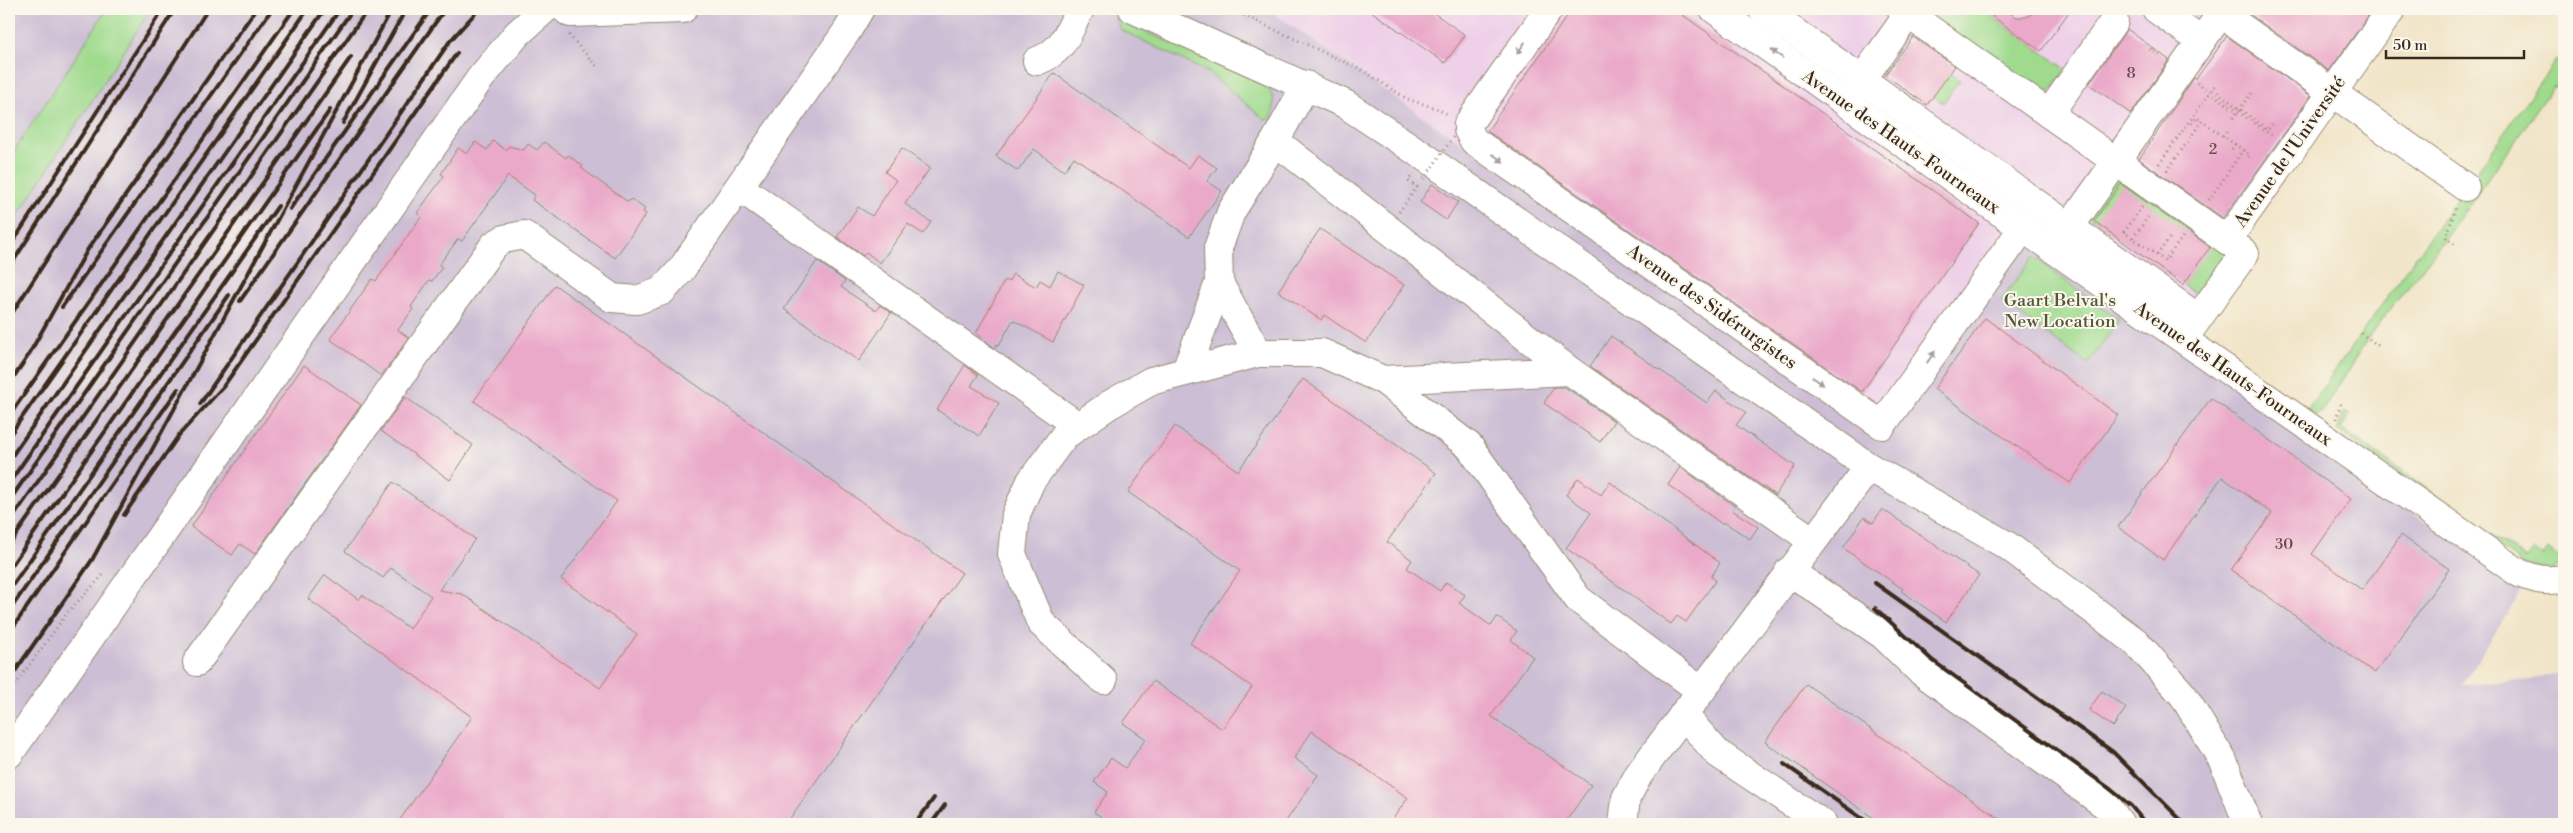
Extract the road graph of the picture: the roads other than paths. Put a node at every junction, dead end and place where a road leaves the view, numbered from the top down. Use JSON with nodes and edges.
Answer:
{"nodes":[{"id":1,"x":544,"y":9,"type":"edge"},
{"id":2,"x":683,"y":9,"type":"edge"},
{"id":3,"x":860,"y":9,"type":"edge"},
{"id":4,"x":1080,"y":9,"type":"edge"},
{"id":5,"x":1133,"y":9,"type":"edge"},
{"id":6,"x":1550,"y":9,"type":"edge"},
{"id":7,"x":1714,"y":9,"type":"edge"},
{"id":8,"x":1762,"y":9,"type":"edge"},
{"id":9,"x":2156,"y":9,"type":"edge"},
{"id":10,"x":2392,"y":9,"type":"edge"},
{"id":11,"x":1907,"y":10,"type":"edge"},
{"id":12,"x":2223,"y":11,"type":"edge"},
{"id":13,"x":2118,"y":16,"type":"edge"},
{"id":14,"x":565,"y":19,"type":"edge"},
{"id":15,"x":2201,"y":41,"type":"junction"},
{"id":16,"x":1037,"y":61,"type":"dead end"},
{"id":17,"x":1861,"y":80,"type":"junction"},
{"id":18,"x":1306,"y":85,"type":"junction"},
{"id":19,"x":2332,"y":93,"type":"junction"},
{"id":20,"x":1845,"y":102,"type":"junction"},
{"id":21,"x":2049,"y":114,"type":"junction"},
{"id":22,"x":1275,"y":141,"type":"junction"},
{"id":23,"x":2116,"y":162,"type":"junction"},
{"id":24,"x":739,"y":187,"type":"junction"},
{"id":25,"x":2465,"y":188,"type":"road end"},
{"id":26,"x":2023,"y":228,"type":"junction"},
{"id":27,"x":2062,"y":239,"type":"junction"},
{"id":28,"x":2227,"y":240,"type":"junction"},
{"id":29,"x":1219,"y":283,"type":"junction"},
{"id":30,"x":2191,"y":329,"type":"junction"},
{"id":31,"x":1258,"y":353,"type":"junction"},
{"id":32,"x":1186,"y":371,"type":"junction"},
{"id":33,"x":1570,"y":371,"type":"junction"},
{"id":34,"x":1383,"y":380,"type":"junction"},
{"id":35,"x":1078,"y":426,"type":"junction"},
{"id":36,"x":1869,"y":467,"type":"junction"},
{"id":37,"x":1813,"y":540,"type":"junction"},
{"id":38,"x":1789,"y":571,"type":"junction"},
{"id":39,"x":2564,"y":578,"type":"edge"},
{"id":40,"x":197,"y":662,"type":"dead end"},
{"id":41,"x":1103,"y":680,"type":"dead end"},
{"id":42,"x":1701,"y":691,"type":"junction"},
{"id":43,"x":1683,"y":714,"type":"junction"},
{"id":44,"x":9,"y":754,"type":"edge"},
{"id":45,"x":1623,"y":824,"type":"edge"},
{"id":46,"x":1823,"y":824,"type":"edge"},
{"id":47,"x":2120,"y":824,"type":"edge"},
{"id":48,"x":2248,"y":824,"type":"edge"}],
"edges":[{"from":1,"to":44,"type":"street"},
{"from":2,"to":14,"type":"street"},
{"from":3,"to":24,"type":"street"},
{"from":4,"to":16,"type":"street"},
{"from":5,"to":18,"type":"street"},
{"from":6,"to":26,"type":"street","name":"Avenue des Sidérurgistes","one_way":true},
{"from":20,"to":7,"type":"street","name":"Avenue des Hauts-Fourneaux","one_way":true},
{"from":8,"to":17,"type":"street","name":"Avenue des Hauts-Fourneaux"},
{"from":9,"to":15,"type":"street"},
{"from":10,"to":19,"type":"street","name":"Avenue de l'Université"},
{"from":11,"to":17,"type":"street"},
{"from":11,"to":21,"type":"street"},
{"from":12,"to":15,"type":"street"},
{"from":12,"to":19,"type":"street"},
{"from":13,"to":21,"type":"street"},
{"from":15,"to":23,"type":"street"},
{"from":17,"to":20,"type":"street"},
{"from":17,"to":27,"type":"street","name":"Avenue des Hauts-Fourneaux"},
{"from":18,"to":22,"type":"street"},
{"from":18,"to":36,"type":"street"},
{"from":19,"to":25,"type":"street"},
{"from":19,"to":28,"type":"street","name":"Avenue de l'Université"},
{"from":20,"to":26,"type":"street","name":"Avenue des Hauts-Fourneaux"},
{"from":21,"to":23,"type":"street"},
{"from":22,"to":29,"type":"street"},
{"from":22,"to":33,"type":"street"},
{"from":23,"to":27,"type":"street"},
{"from":23,"to":28,"type":"street"},
{"from":24,"to":35,"type":"street"},
{"from":24,"to":40,"type":"street"},
{"from":26,"to":27,"type":"street","name":"Avenue des Hauts-Fourneaux"},
{"from":27,"to":30,"type":"street","name":"Avenue des Hauts-Fourneaux"},
{"from":28,"to":30,"type":"street","name":"Avenue de l'Université"},
{"from":29,"to":31,"type":"street"},
{"from":29,"to":32,"type":"street"},
{"from":30,"to":39,"type":"street","name":"Avenue des Hauts-Fourneaux"},
{"from":31,"to":32,"type":"street"},
{"from":31,"to":34,"type":"street"},
{"from":32,"to":35,"type":"street"},
{"from":33,"to":34,"type":"street"},
{"from":33,"to":37,"type":"street"},
{"from":34,"to":42,"type":"street"},
{"from":35,"to":41,"type":"street"},
{"from":36,"to":37,"type":"street"},
{"from":36,"to":48,"type":"street"},
{"from":37,"to":38,"type":"street"},
{"from":38,"to":42,"type":"street"},
{"from":38,"to":47,"type":"street"},
{"from":42,"to":43,"type":"street"},
{"from":43,"to":45,"type":"street"},
{"from":43,"to":46,"type":"street"}]}
